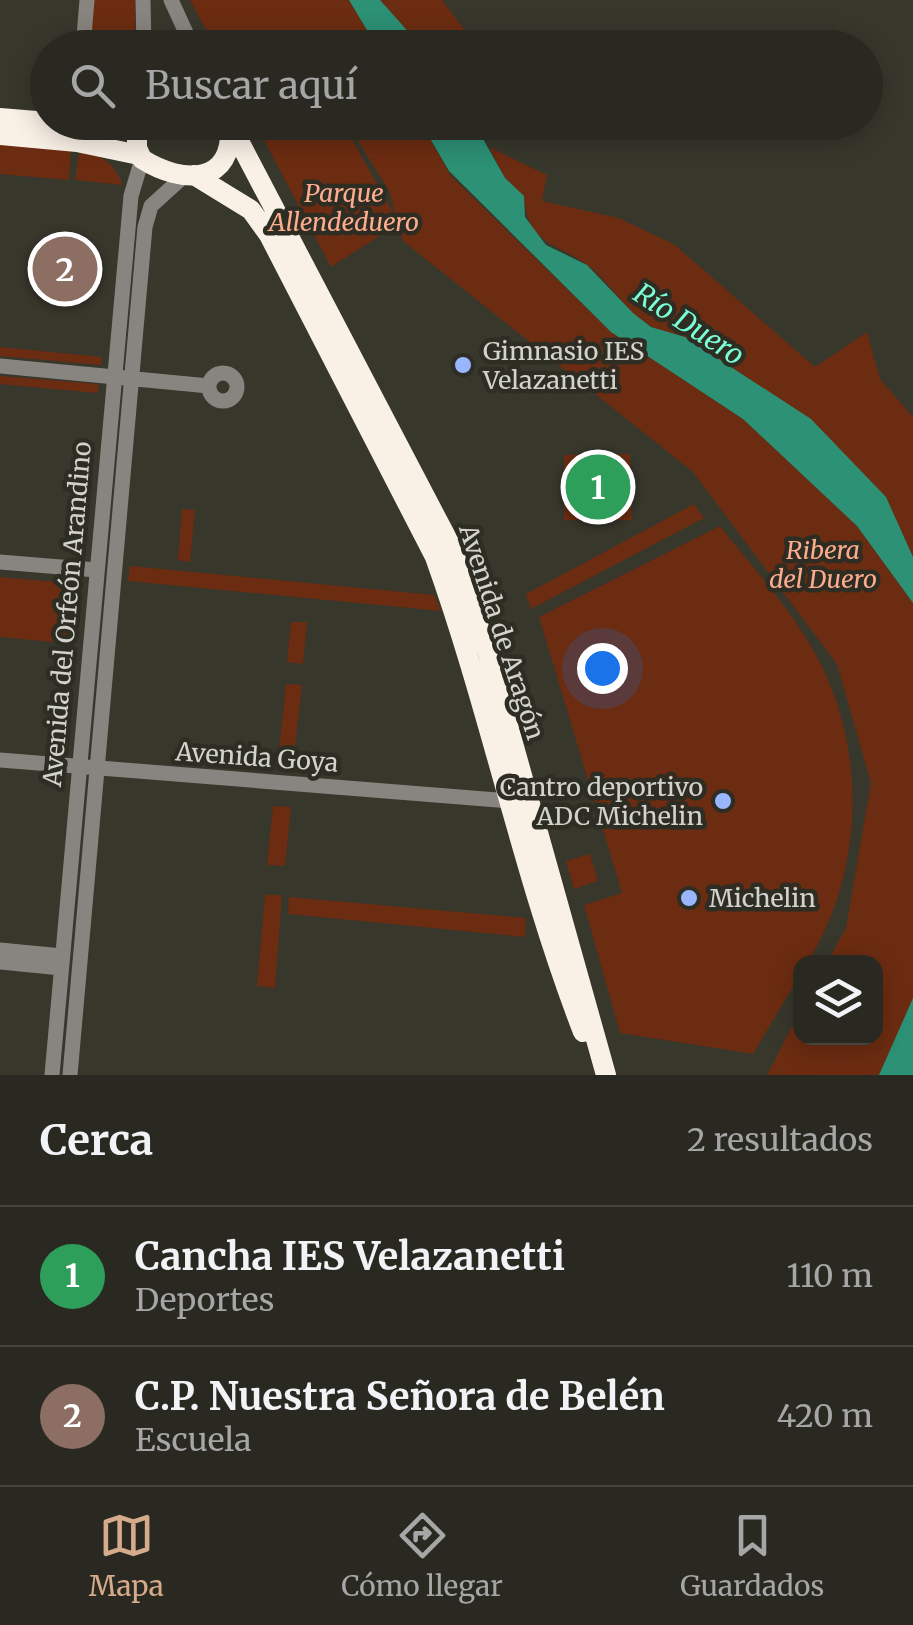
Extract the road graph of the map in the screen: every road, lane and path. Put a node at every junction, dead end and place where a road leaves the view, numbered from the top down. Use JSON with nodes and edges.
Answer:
{"nodes":[{"id":1,"x":88,"y":0,"type":"edge"},
{"id":2,"x":143,"y":0,"type":"edge"},
{"id":3,"x":171,"y":0,"type":"edge"},
{"id":4,"x":85,"y":30,"type":"edge"},
{"id":5,"x":144,"y":30,"type":"edge"},
{"id":6,"x":185,"y":30,"type":"edge"},
{"id":7,"x":0,"y":118,"type":"edge"},
{"id":8,"x":30,"y":120,"type":"edge"},
{"id":9,"x":0,"y":135,"type":"edge"},
{"id":10,"x":30,"y":138,"type":"edge"},
{"id":11,"x":55,"y":140,"type":"edge"},
{"id":12,"x":139,"y":140,"type":"edge"},
{"id":13,"x":231,"y":140,"type":"edge"},
{"id":14,"x":239,"y":140,"type":"edge"},
{"id":15,"x":140,"y":157,"type":"junction"},
{"id":16,"x":189,"y":175,"type":"junction"},
{"id":17,"x":0,"y":366,"type":"edge"},
{"id":18,"x":114,"y":377,"type":"junction"},
{"id":19,"x":132,"y":378,"type":"junction"},
{"id":20,"x":209,"y":386,"type":"dead end"},
{"id":21,"x":0,"y":562,"type":"edge"},
{"id":22,"x":96,"y":570,"type":"junction"},
{"id":23,"x":0,"y":760,"type":"edge"},
{"id":24,"x":77,"y":768,"type":"junction"},
{"id":25,"x":97,"y":769,"type":"junction"},
{"id":26,"x":510,"y":802,"type":"junction"},
{"id":27,"x":546,"y":858,"type":"junction"},
{"id":28,"x":0,"y":950,"type":"edge"},
{"id":29,"x":20,"y":958,"type":"junction"},
{"id":30,"x":0,"y":962,"type":"edge"},
{"id":31,"x":61,"y":962,"type":"junction"},
{"id":32,"x":52,"y":1075,"type":"edge"},
{"id":33,"x":70,"y":1075,"type":"edge"},
{"id":34,"x":599,"y":1075,"type":"edge"},
{"id":35,"x":606,"y":1075,"type":"edge"}],
"edges":[{"from":1,"to":4,"type":"street"},
{"from":2,"to":5,"type":"street"},
{"from":3,"to":6,"type":"street"},
{"from":7,"to":8,"type":"highway"},
{"from":9,"to":10,"type":"highway","name":"Avenida de Aragón"},
{"from":11,"to":15,"type":"highway","name":"Avenida de Aragón"},
{"from":12,"to":15,"type":"highway"},
{"from":13,"to":16,"type":"highway"},
{"from":14,"to":27,"type":"highway","name":"Avenida de Aragón"},
{"from":15,"to":16,"type":"highway","name":"Avenida de Aragón"},
{"from":15,"to":18,"type":"street","name":"Avenida del Orfeón Arandino"},
{"from":16,"to":19,"type":"street","name":"Avenida del Orfeón Arandino"},
{"from":16,"to":26,"type":"highway","name":"Avenida de Aragón"},
{"from":17,"to":18,"type":"street"},
{"from":18,"to":19,"type":"street"},
{"from":18,"to":22,"type":"street","name":"Avenida del Orfeón Arandino"},
{"from":19,"to":20,"type":"street"},
{"from":19,"to":25,"type":"street","name":"Avenida del Orfeón Arandino"},
{"from":21,"to":22,"type":"street"},
{"from":22,"to":24,"type":"street","name":"Avenida del Orfeón Arandino"},
{"from":23,"to":24,"type":"street","name":"Avenida Goya"},
{"from":24,"to":25,"type":"street","name":"Avenida Goya"},
{"from":24,"to":31,"type":"street","name":"Avenida del Orfeón Arandino"},
{"from":25,"to":26,"type":"street","name":"Avenida Goya"},
{"from":25,"to":33,"type":"street","name":"Avenida del Orfeón Arandino"},
{"from":26,"to":27,"type":"street"},
{"from":26,"to":34,"type":"highway","name":"Avenida de Aragón"},
{"from":27,"to":35,"type":"highway","name":"Avenida de Aragón"},
{"from":28,"to":29,"type":"street"},
{"from":29,"to":30,"type":"street"},
{"from":29,"to":31,"type":"street"},
{"from":31,"to":32,"type":"street","name":"Avenida del Orfeón Arandino"}]}
